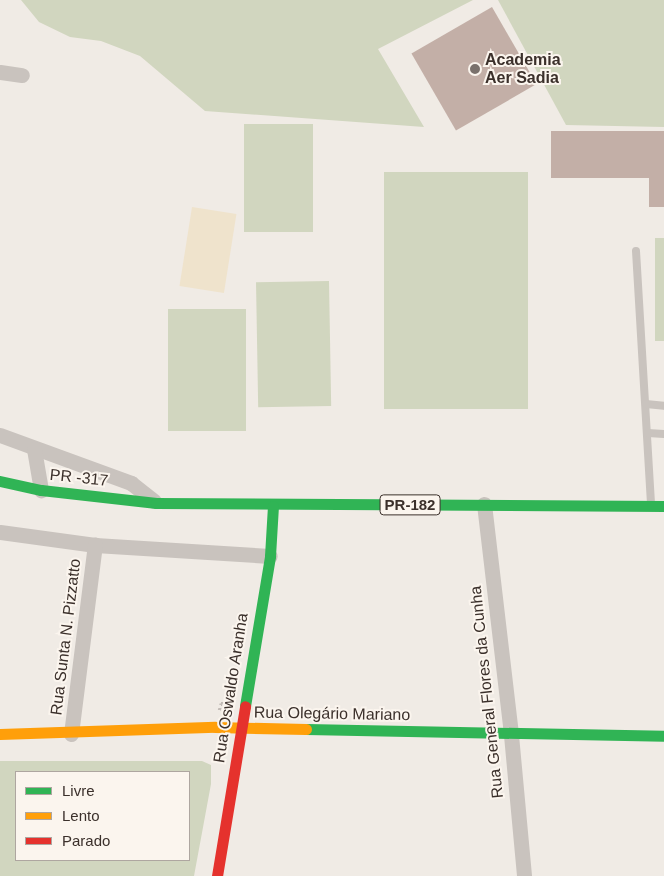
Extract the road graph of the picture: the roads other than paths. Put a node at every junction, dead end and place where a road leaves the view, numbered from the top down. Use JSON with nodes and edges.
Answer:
{"nodes":[{"id":1,"x":0,"y":72,"type":"edge"},
{"id":2,"x":22,"y":75,"type":"dead end"},
{"id":3,"x":636,"y":251,"type":"dead end"},
{"id":4,"x":646,"y":404,"type":"junction"},
{"id":5,"x":664,"y":406,"type":"edge"},
{"id":6,"x":648,"y":433,"type":"junction"},
{"id":7,"x":664,"y":434,"type":"edge"},
{"id":8,"x":0,"y":436,"type":"edge"},
{"id":9,"x":34,"y":449,"type":"junction"},
{"id":10,"x":0,"y":482,"type":"edge"},
{"id":11,"x":41,"y":490,"type":"junction"},
{"id":12,"x":156,"y":502,"type":"junction"},
{"id":13,"x":484,"y":504,"type":"junction"},
{"id":14,"x":273,"y":506,"type":"junction"},
{"id":15,"x":651,"y":506,"type":"junction"},
{"id":16,"x":664,"y":506,"type":"edge"},
{"id":17,"x":0,"y":532,"type":"edge"},
{"id":18,"x":96,"y":545,"type":"junction"},
{"id":19,"x":270,"y":556,"type":"junction"},
{"id":20,"x":240,"y":728,"type":"junction"},
{"id":21,"x":0,"y":734,"type":"edge"},
{"id":22,"x":71,"y":734,"type":"junction"},
{"id":23,"x":511,"y":735,"type":"junction"},
{"id":24,"x":664,"y":736,"type":"edge"},
{"id":25,"x":217,"y":876,"type":"edge"},
{"id":26,"x":524,"y":876,"type":"edge"}],
"edges":[{"from":1,"to":2,"type":"street"},
{"from":3,"to":4,"type":"lane"},
{"from":4,"to":5,"type":"lane"},
{"from":4,"to":6,"type":"lane"},
{"from":6,"to":7,"type":"lane"},
{"from":6,"to":15,"type":"lane"},
{"from":8,"to":9,"type":"street"},
{"from":9,"to":11,"type":"street"},
{"from":9,"to":12,"type":"street"},
{"from":10,"to":11,"type":"street","name":"PR -317","number":"PR-182"},
{"from":11,"to":12,"type":"street","name":"PR -317","number":"PR-182"},
{"from":12,"to":14,"type":"street","name":"PR-182","number":"PR-182"},
{"from":13,"to":14,"type":"street","name":"PR-182","number":"PR-182"},
{"from":13,"to":15,"type":"street","name":"PR-182","number":"PR-182"},
{"from":13,"to":23,"type":"street","name":"Rua General Flores da Cunha"},
{"from":14,"to":19,"type":"street","name":"Rua Oswaldo Aranha"},
{"from":15,"to":16,"type":"street","name":"PR-182","number":"PR-182"},
{"from":17,"to":18,"type":"street"},
{"from":18,"to":19,"type":"street"},
{"from":18,"to":22,"type":"street","name":"Rua Sunta N. Pizzatto"},
{"from":19,"to":20,"type":"street","name":"Rua Oswaldo Aranha"},
{"from":20,"to":22,"type":"street","name":"Rua Olegário Mariano"},
{"from":20,"to":23,"type":"street","name":"Rua Olegário Mariano"},
{"from":20,"to":25,"type":"street","name":"Rua Oswaldo Aranha"},
{"from":21,"to":22,"type":"street","name":"Rua Olegário Mariano"},
{"from":23,"to":24,"type":"street","name":"Rua Olegário Mariano"},
{"from":23,"to":26,"type":"street","name":"Rua General Flores da Cunha"}]}
